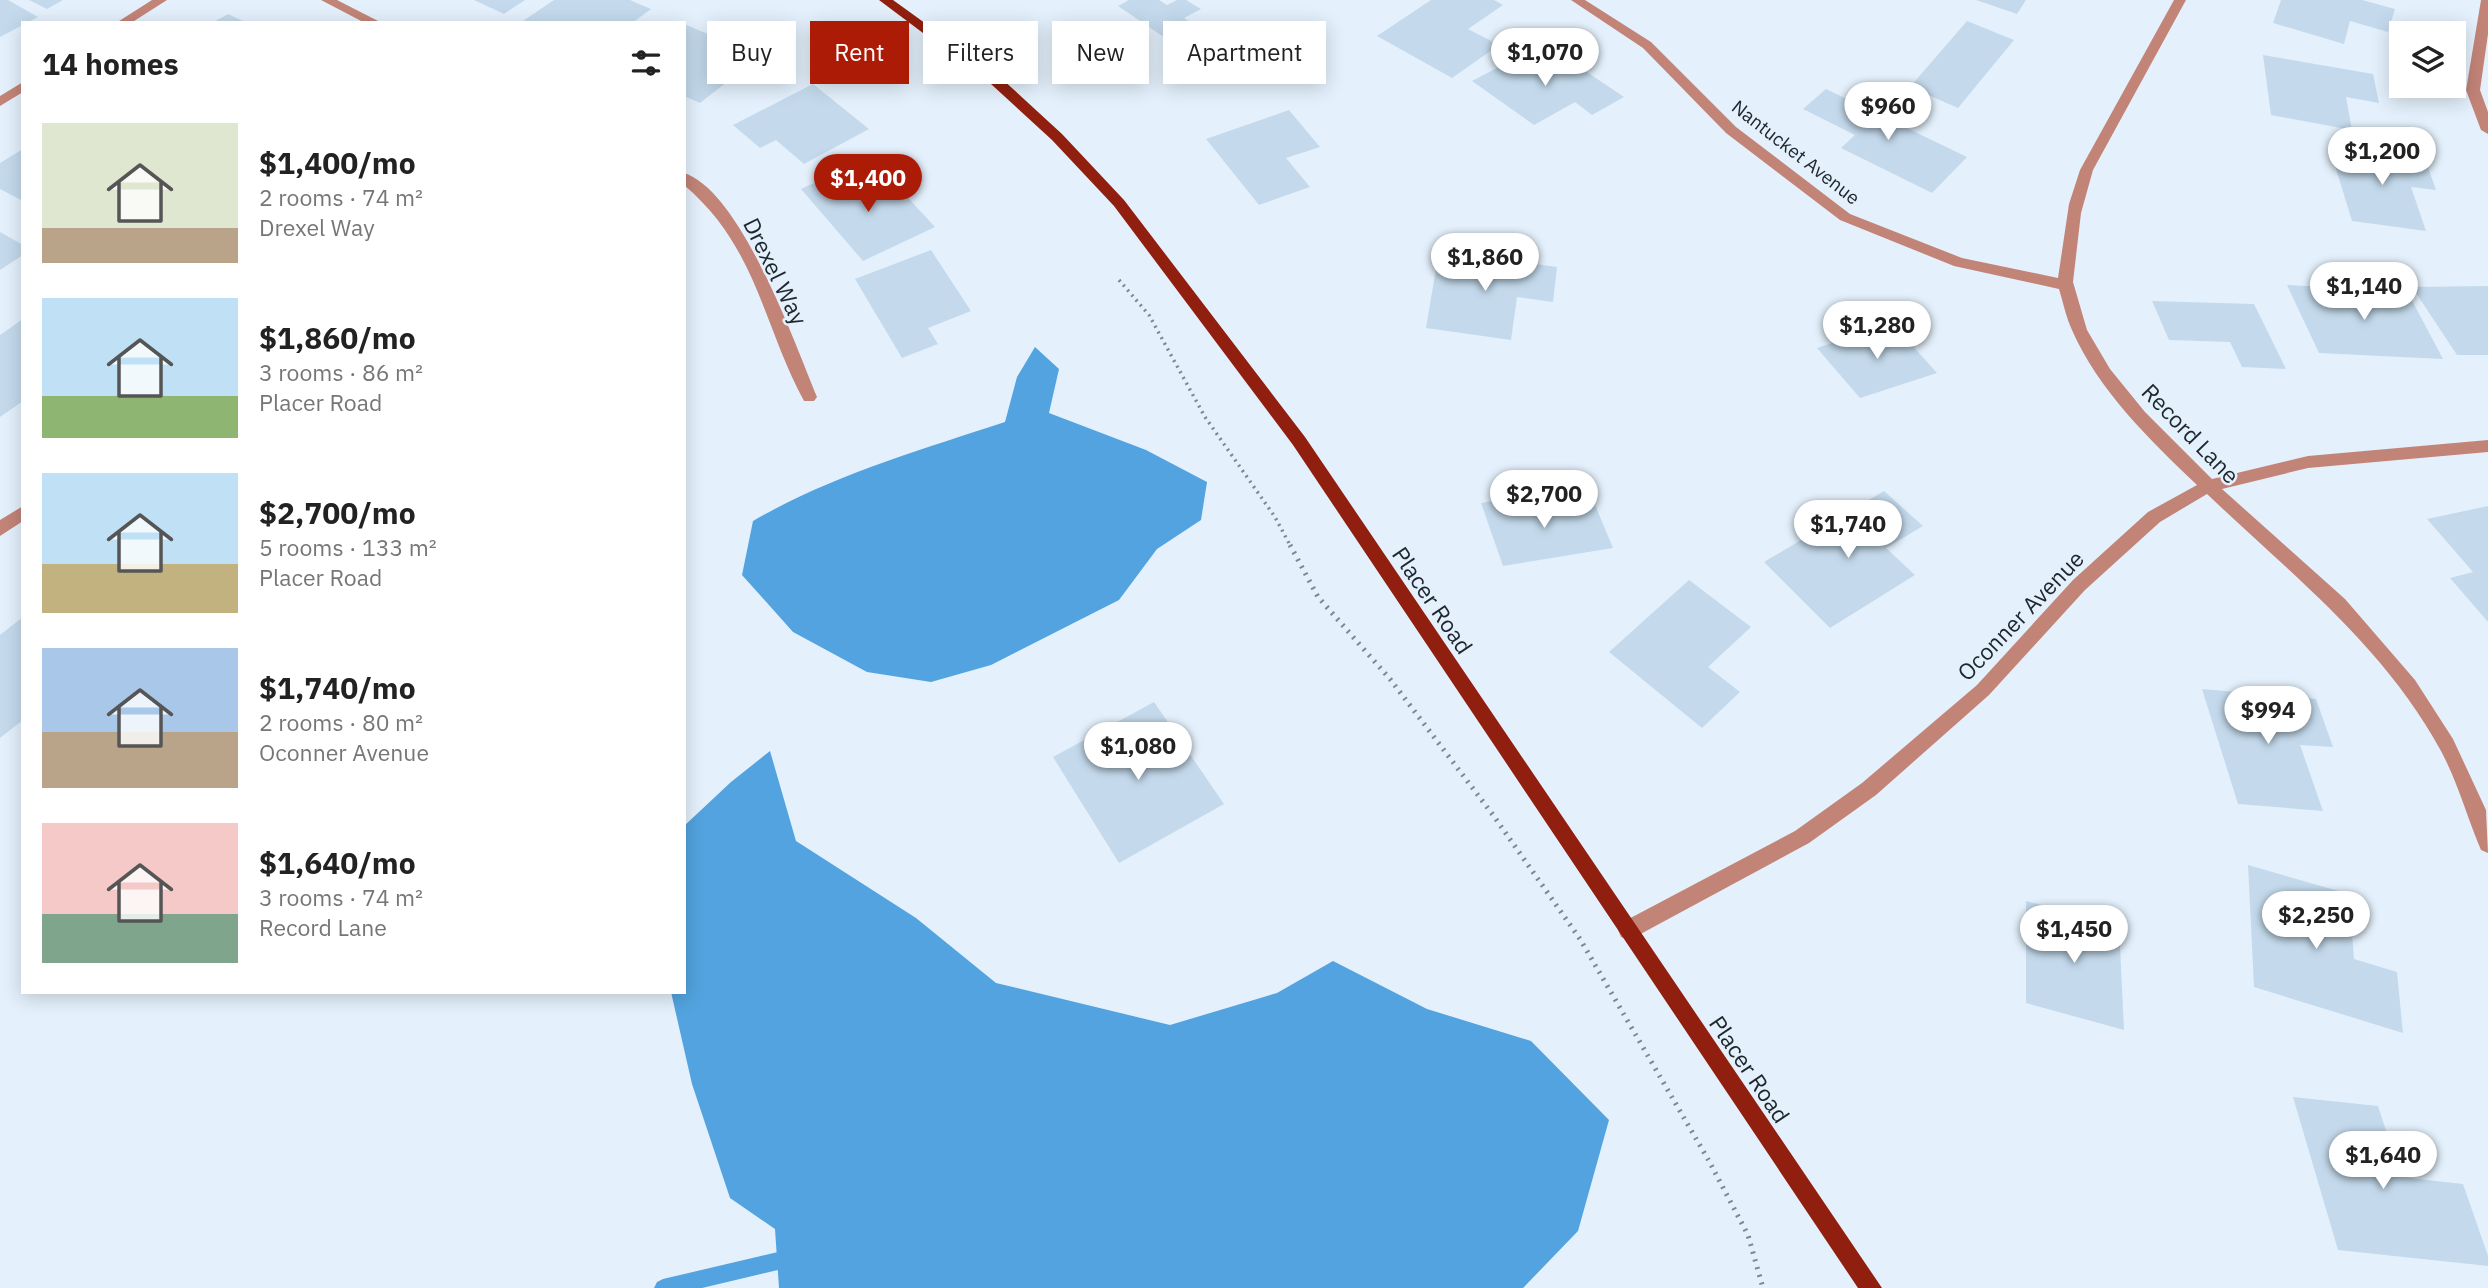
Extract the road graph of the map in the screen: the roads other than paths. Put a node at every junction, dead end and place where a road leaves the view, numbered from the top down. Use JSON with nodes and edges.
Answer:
{"nodes":[{"id":1,"x":161,"y":0,"type":"edge"},
{"id":2,"x":327,"y":0,"type":"edge"},
{"id":3,"x":885,"y":0,"type":"edge"},
{"id":4,"x":1577,"y":0,"type":"edge"},
{"id":5,"x":2180,"y":0,"type":"edge"},
{"id":6,"x":2487,"y":0,"type":"edge"},
{"id":7,"x":125,"y":21,"type":"edge"},
{"id":8,"x":372,"y":21,"type":"edge"},
{"id":9,"x":21,"y":87,"type":"edge"},
{"id":10,"x":0,"y":102,"type":"edge"},
{"id":11,"x":2488,"y":130,"type":"edge"},
{"id":12,"x":686,"y":179,"type":"edge"},
{"id":13,"x":2066,"y":285,"type":"junction"},
{"id":14,"x":809,"y":397,"type":"dead end"},
{"id":15,"x":2488,"y":446,"type":"edge"},
{"id":16,"x":2208,"y":486,"type":"junction"},
{"id":17,"x":21,"y":513,"type":"edge"},
{"id":18,"x":0,"y":528,"type":"edge"},
{"id":19,"x":2488,"y":844,"type":"edge"},
{"id":20,"x":1628,"y":930,"type":"junction"},
{"id":21,"x":1871,"y":1288,"type":"edge"}],
"edges":[{"from":1,"to":7,"type":"street"},
{"from":2,"to":8,"type":"street"},
{"from":3,"to":20,"type":"main road","name":"Placer Road"},
{"from":4,"to":13,"type":"street","name":"Nantucket Avenue"},
{"from":5,"to":13,"type":"street","name":"Record Lane"},
{"from":6,"to":11,"type":"street"},
{"from":9,"to":10,"type":"street"},
{"from":12,"to":14,"type":"street","name":"Drexel Way"},
{"from":13,"to":16,"type":"street","name":"Record Lane"},
{"from":15,"to":16,"type":"street","name":"Oconner Avenue"},
{"from":16,"to":19,"type":"street","name":"Record Lane"},
{"from":16,"to":20,"type":"street","name":"Oconner Avenue"},
{"from":17,"to":18,"type":"street"},
{"from":20,"to":21,"type":"main road","name":"Placer Road"}]}
